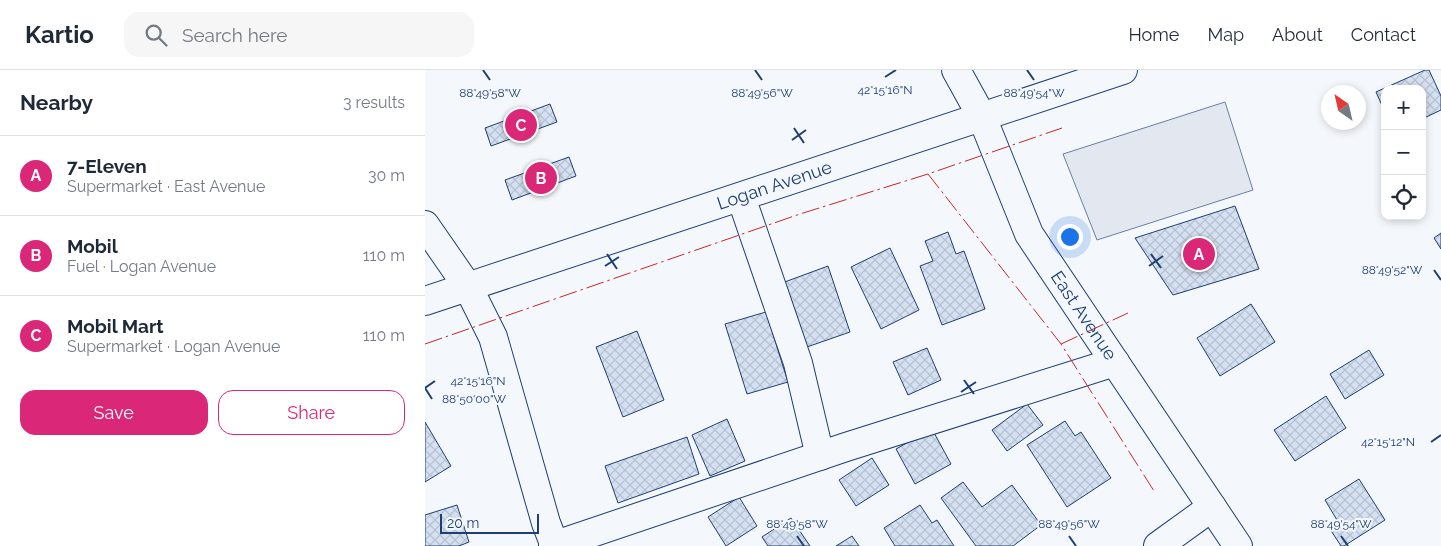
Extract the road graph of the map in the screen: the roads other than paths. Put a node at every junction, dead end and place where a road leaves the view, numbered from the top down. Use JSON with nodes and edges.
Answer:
{"nodes":[{"id":1,"x":956,"y":70,"type":"edge"},
{"id":2,"x":1123,"y":70,"type":"edge"},
{"id":3,"x":982,"y":117,"type":"junction"},
{"id":4,"x":741,"y":197,"type":"junction"},
{"id":5,"x":425,"y":225,"type":"edge"},
{"id":6,"x":468,"y":287,"type":"junction"},
{"id":7,"x":425,"y":302,"type":"edge"},
{"id":8,"x":1115,"y":362,"type":"junction"},
{"id":9,"x":820,"y":456,"type":"junction"},
{"id":10,"x":1212,"y":507,"type":"junction"},
{"id":11,"x":555,"y":546,"type":"edge"},
{"id":12,"x":1158,"y":546,"type":"edge"},
{"id":13,"x":1238,"y":546,"type":"edge"}],
"edges":[{"from":1,"to":3,"type":"street","name":"East Avenue"},
{"from":2,"to":3,"type":"street","name":"Logan Avenue"},
{"from":3,"to":4,"type":"street","name":"Logan Avenue"},
{"from":3,"to":8,"type":"street","name":"East Avenue"},
{"from":4,"to":6,"type":"street","name":"Logan Avenue"},
{"from":4,"to":9,"type":"street"},
{"from":5,"to":6,"type":"street"},
{"from":6,"to":7,"type":"street","name":"Logan Avenue"},
{"from":6,"to":11,"type":"street"},
{"from":8,"to":9,"type":"street"},
{"from":8,"to":10,"type":"street","name":"East Avenue"},
{"from":9,"to":11,"type":"street"},
{"from":10,"to":12,"type":"street"},
{"from":10,"to":13,"type":"street","name":"East Avenue"}]}
